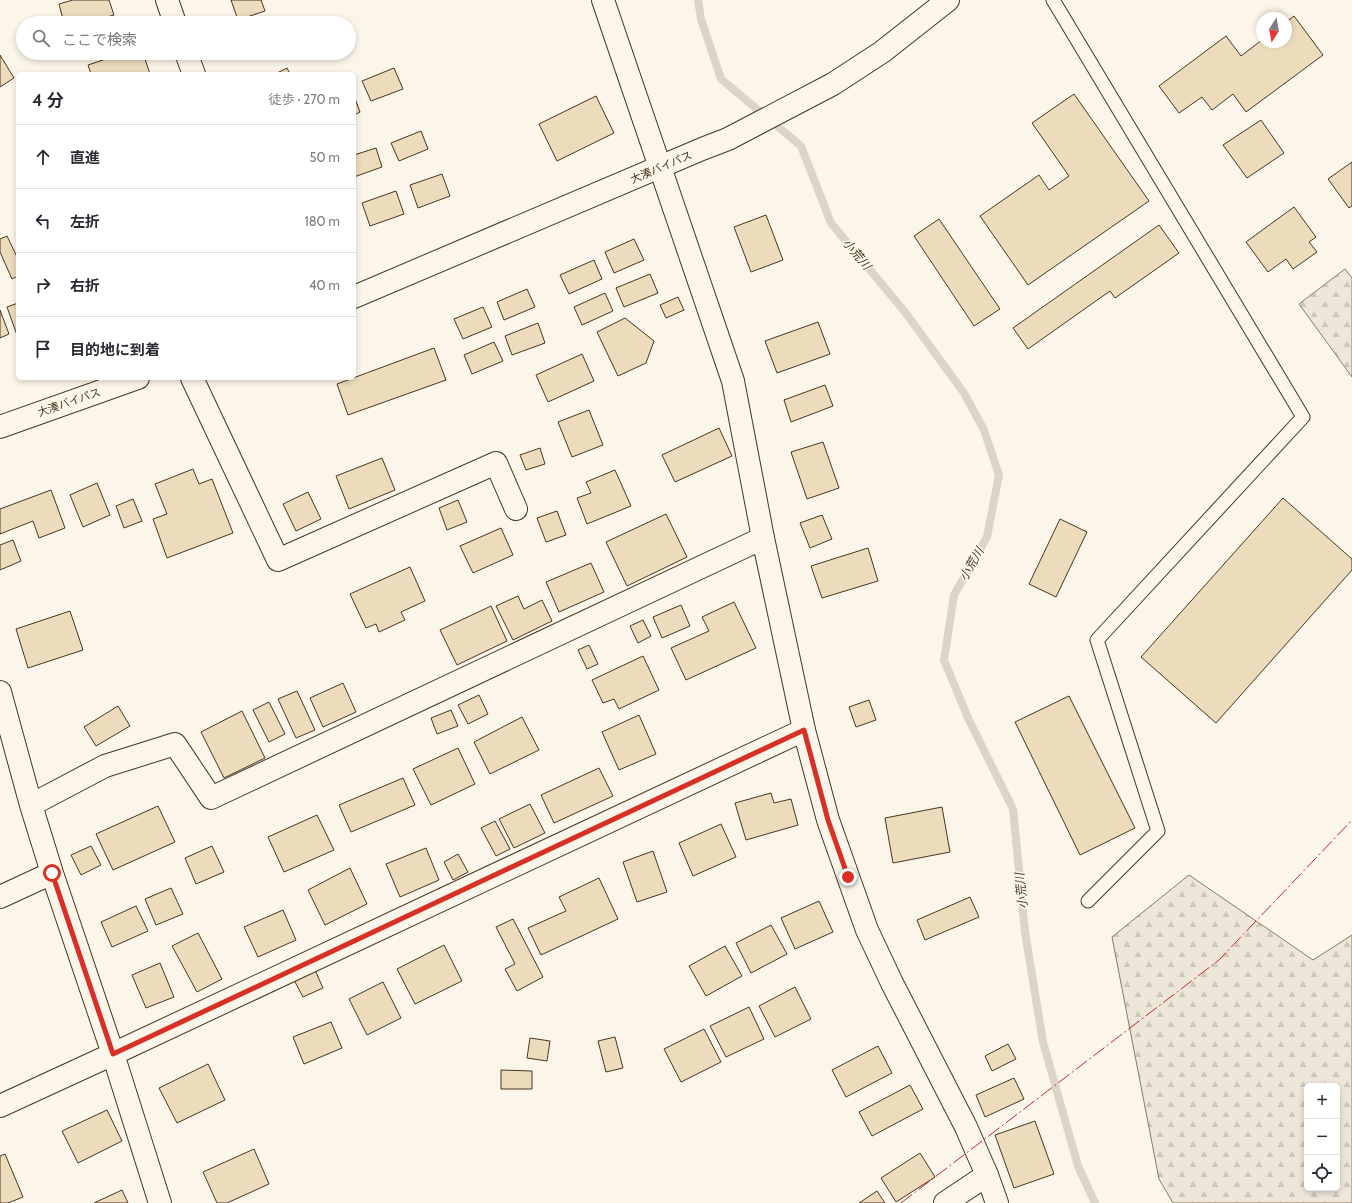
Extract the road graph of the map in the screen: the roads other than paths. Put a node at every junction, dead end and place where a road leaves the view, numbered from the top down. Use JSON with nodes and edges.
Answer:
{"nodes":[{"id":1,"x":167,"y":0,"type":"edge"},
{"id":2,"x":603,"y":0,"type":"edge"},
{"id":3,"x":948,"y":0,"type":"edge"},
{"id":4,"x":1053,"y":0,"type":"edge"},
{"id":5,"x":173,"y":16,"type":"edge"},
{"id":6,"x":189,"y":60,"type":"edge"},
{"id":7,"x":193,"y":72,"type":"edge"},
{"id":8,"x":661,"y":167,"type":"junction"},
{"id":9,"x":356,"y":296,"type":"edge"},
{"id":10,"x":132,"y":380,"type":"edge"},
{"id":11,"x":193,"y":380,"type":"edge"},
{"id":12,"x":0,"y":427,"type":"edge"},
{"id":13,"x":516,"y":510,"type":"dead end"},
{"id":14,"x":763,"y":538,"type":"junction"},
{"id":15,"x":0,"y":692,"type":"edge"},
{"id":16,"x":804,"y":730,"type":"junction"},
{"id":17,"x":31,"y":806,"type":"junction"},
{"id":18,"x":52,"y":873,"type":"junction"},
{"id":19,"x":0,"y":897,"type":"edge"},
{"id":20,"x":1088,"y":902,"type":"dead end"},
{"id":21,"x":113,"y":1054,"type":"junction"},
{"id":22,"x":0,"y":1106,"type":"edge"},
{"id":23,"x":987,"y":1175,"type":"junction"},
{"id":24,"x":160,"y":1203,"type":"edge"},
{"id":25,"x":945,"y":1203,"type":"edge"},
{"id":26,"x":997,"y":1203,"type":"edge"}],
"edges":[{"from":1,"to":5,"type":"main road"},
{"from":2,"to":8,"type":"main road"},
{"from":3,"to":8,"type":"main road","name":"大湊バイパス"},
{"from":4,"to":20,"type":"lane"},
{"from":6,"to":7,"type":"main road"},
{"from":8,"to":9,"type":"main road","name":"大湊バイパス"},
{"from":8,"to":14,"type":"main road"},
{"from":10,"to":12,"type":"main road","name":"大湊バイパス"},
{"from":11,"to":13,"type":"main road"},
{"from":14,"to":16,"type":"main road"},
{"from":14,"to":17,"type":"main road"},
{"from":15,"to":17,"type":"main road"},
{"from":16,"to":21,"type":"main road"},
{"from":16,"to":23,"type":"main road"},
{"from":17,"to":18,"type":"main road"},
{"from":18,"to":19,"type":"main road"},
{"from":18,"to":21,"type":"main road"},
{"from":21,"to":22,"type":"main road"},
{"from":21,"to":24,"type":"main road"},
{"from":23,"to":25,"type":"main road"},
{"from":23,"to":26,"type":"main road"}]}
